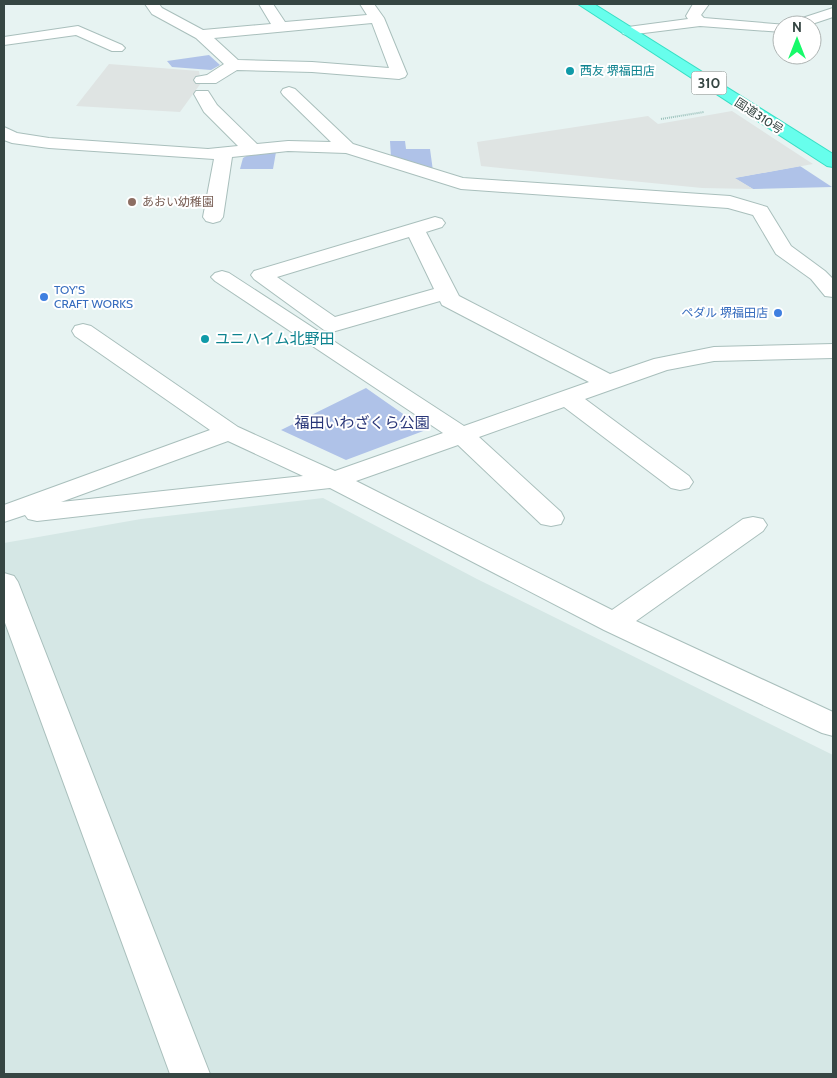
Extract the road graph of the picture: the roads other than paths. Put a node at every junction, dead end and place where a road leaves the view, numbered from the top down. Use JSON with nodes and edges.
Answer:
{"nodes":[{"id":1,"x":152,"y":4,"type":"edge"},
{"id":2,"x":266,"y":4,"type":"edge"},
{"id":3,"x":368,"y":4,"type":"edge"},
{"id":4,"x":585,"y":4,"type":"edge"},
{"id":5,"x":702,"y":4,"type":"edge"},
{"id":6,"x":377,"y":18,"type":"junction"},
{"id":7,"x":700,"y":22,"type":"junction"},
{"id":8,"x":280,"y":27,"type":"junction"},
{"id":9,"x":772,"y":27,"type":"edge"},
{"id":10,"x":628,"y":31,"type":"junction"},
{"id":11,"x":201,"y":35,"type":"junction"},
{"id":12,"x":4,"y":41,"type":"edge"},
{"id":13,"x":117,"y":48,"type":"dead end"},
{"id":14,"x":234,"y":65,"type":"junction"},
{"id":15,"x":289,"y":92,"type":"dead end"},
{"id":16,"x":4,"y":132,"type":"edge"},
{"id":17,"x":347,"y":148,"type":"junction"},
{"id":18,"x":253,"y":150,"type":"junction"},
{"id":19,"x":224,"y":152,"type":"junction"},
{"id":20,"x":833,"y":162,"type":"edge"},
{"id":21,"x":212,"y":217,"type":"dead end"},
{"id":22,"x":222,"y":276,"type":"dead end"},
{"id":23,"x":833,"y":291,"type":"edge"},
{"id":24,"x":446,"y":292,"type":"junction"},
{"id":25,"x":83,"y":331,"type":"dead end"},
{"id":26,"x":833,"y":351,"type":"edge"},
{"id":27,"x":609,"y":383,"type":"junction"},
{"id":28,"x":568,"y":398,"type":"junction"},
{"id":29,"x":229,"y":432,"type":"junction"},
{"id":30,"x":462,"y":435,"type":"junction"},
{"id":31,"x":334,"y":480,"type":"junction"},
{"id":32,"x":680,"y":482,"type":"dead end"},
{"id":33,"x":4,"y":516,"type":"edge"},
{"id":34,"x":551,"y":518,"type":"dead end"},
{"id":35,"x":753,"y":524,"type":"dead end"},
{"id":36,"x":4,"y":582,"type":"edge"},
{"id":37,"x":614,"y":623,"type":"junction"},
{"id":38,"x":833,"y":724,"type":"edge"},
{"id":39,"x":190,"y":1074,"type":"edge"}],
"edges":[{"from":1,"to":11,"type":"street"},
{"from":2,"to":8,"type":"street"},
{"from":3,"to":6,"type":"street"},
{"from":4,"to":10,"type":"highway","name":"国道310号","number":"310"},
{"from":5,"to":7,"type":"street"},
{"from":6,"to":8,"type":"street"},
{"from":6,"to":14,"type":"street"},
{"from":7,"to":9,"type":"street"},
{"from":7,"to":10,"type":"street"},
{"from":8,"to":11,"type":"street"},
{"from":10,"to":20,"type":"highway","name":"国道310号","number":"310"},
{"from":11,"to":14,"type":"street"},
{"from":12,"to":13,"type":"street"},
{"from":14,"to":18,"type":"street"},
{"from":15,"to":17,"type":"street"},
{"from":16,"to":19,"type":"street"},
{"from":17,"to":18,"type":"street"},
{"from":17,"to":23,"type":"street"},
{"from":18,"to":19,"type":"street"},
{"from":19,"to":21,"type":"street"},
{"from":22,"to":30,"type":"street"},
{"from":24,"to":24,"type":"street"},
{"from":24,"to":27,"type":"street"},
{"from":25,"to":29,"type":"street"},
{"from":26,"to":27,"type":"street"},
{"from":27,"to":28,"type":"street"},
{"from":28,"to":30,"type":"street"},
{"from":28,"to":32,"type":"street"},
{"from":29,"to":31,"type":"street"},
{"from":29,"to":33,"type":"street"},
{"from":30,"to":31,"type":"street"},
{"from":30,"to":34,"type":"street"},
{"from":31,"to":33,"type":"street"},
{"from":31,"to":37,"type":"street"},
{"from":35,"to":37,"type":"street"},
{"from":36,"to":39,"type":"street"},
{"from":37,"to":38,"type":"street"}]}
